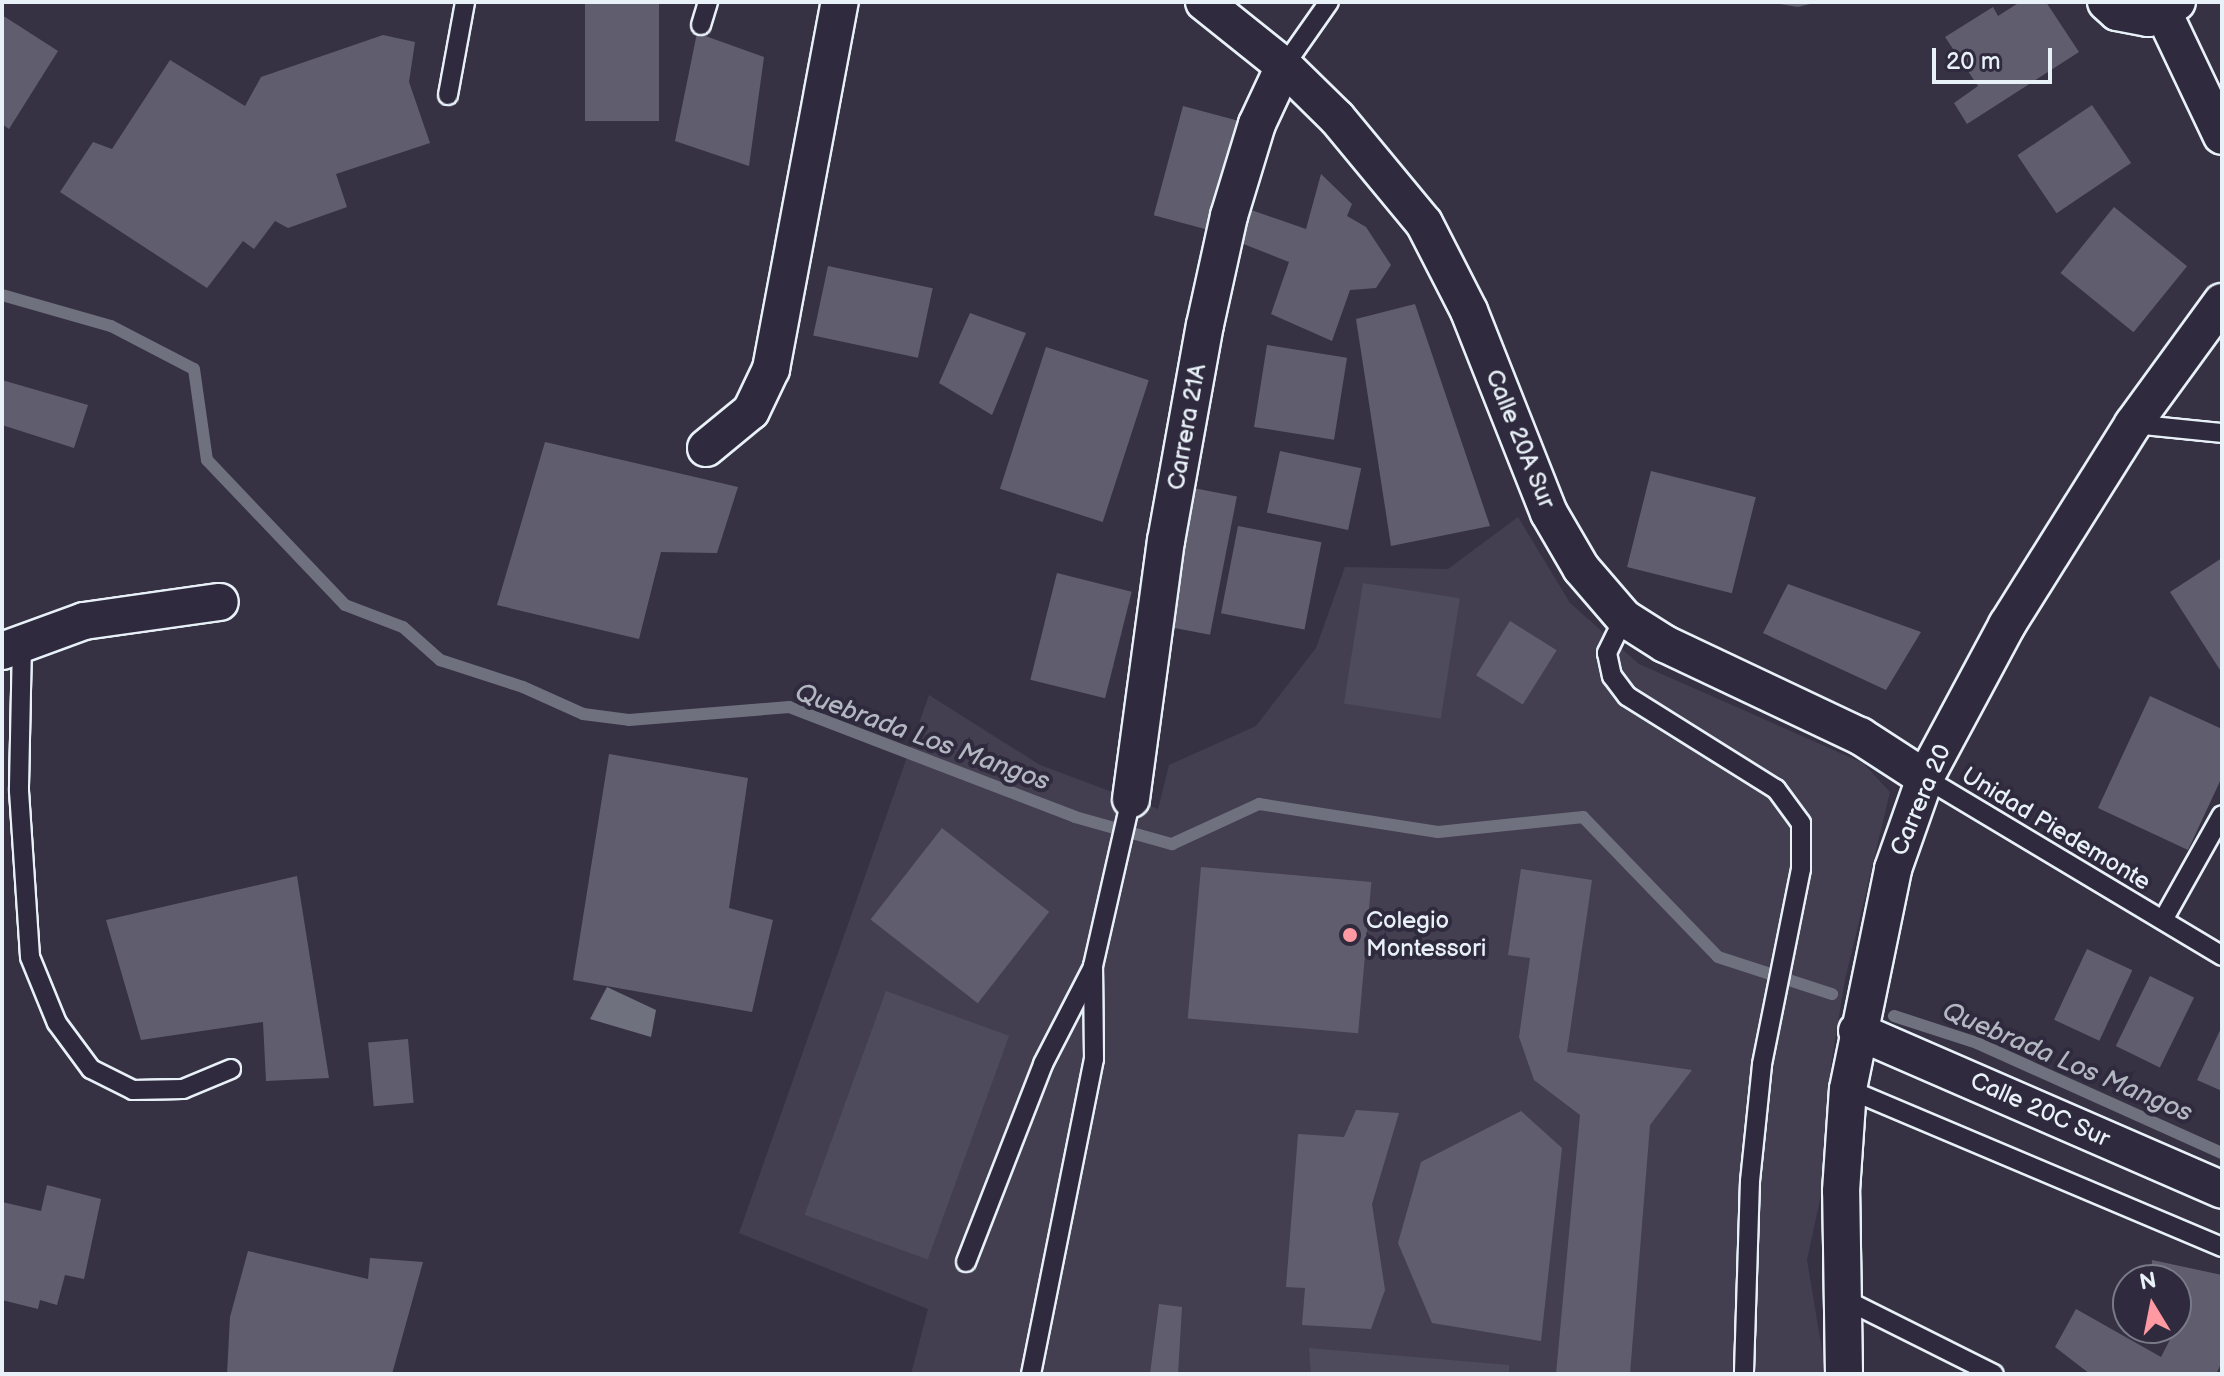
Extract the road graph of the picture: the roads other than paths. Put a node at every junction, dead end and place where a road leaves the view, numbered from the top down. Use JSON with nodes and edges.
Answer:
{"nodes":[{"id":1,"x":465,"y":2,"type":"edge"},
{"id":2,"x":708,"y":2,"type":"edge"},
{"id":3,"x":840,"y":2,"type":"edge"},
{"id":4,"x":1204,"y":2,"type":"edge"},
{"id":5,"x":1329,"y":2,"type":"edge"},
{"id":6,"x":2106,"y":2,"type":"edge"},
{"id":7,"x":2170,"y":7,"type":"edge"},
{"id":8,"x":701,"y":25,"type":"dead end"},
{"id":9,"x":1284,"y":66,"type":"junction"},
{"id":10,"x":448,"y":95,"type":"dead end"},
{"id":11,"x":2222,"y":136,"type":"edge"},
{"id":12,"x":2222,"y":302,"type":"edge"},
{"id":13,"x":2133,"y":424,"type":"junction"},
{"id":14,"x":2222,"y":433,"type":"edge"},
{"id":15,"x":706,"y":448,"type":"dead end"},
{"id":16,"x":220,"y":602,"type":"dead end"},
{"id":17,"x":1624,"y":618,"type":"junction"},
{"id":18,"x":12,"y":647,"type":"edge"},
{"id":19,"x":1925,"y":778,"type":"junction"},
{"id":20,"x":1131,"y":799,"type":"joint"},
{"id":21,"x":2222,"y":815,"type":"edge"},
{"id":22,"x":2163,"y":920,"type":"junction"},
{"id":23,"x":2222,"y":956,"type":"edge"},
{"id":24,"x":1093,"y":966,"type":"junction"},
{"id":25,"x":1857,"y":1031,"type":"junction"},
{"id":26,"x":231,"y":1069,"type":"dead end"},
{"id":27,"x":1848,"y":1089,"type":"junction"},
{"id":28,"x":2222,"y":1190,"type":"edge"},
{"id":29,"x":2222,"y":1247,"type":"edge"},
{"id":30,"x":966,"y":1262,"type":"dead end"},
{"id":31,"x":1840,"y":1297,"type":"junction"},
{"id":32,"x":1031,"y":1374,"type":"edge"},
{"id":33,"x":1744,"y":1374,"type":"edge"},
{"id":34,"x":1844,"y":1374,"type":"edge"},
{"id":35,"x":1994,"y":1374,"type":"edge"}],
"edges":[{"from":1,"to":10,"type":"lane"},
{"from":2,"to":8,"type":"lane"},
{"from":3,"to":15,"type":"street"},
{"from":4,"to":9,"type":"street","name":"Calle 20A Sur"},
{"from":5,"to":9,"type":"lane"},
{"from":6,"to":7,"type":"street"},
{"from":7,"to":11,"type":"street"},
{"from":9,"to":17,"type":"street","name":"Calle 20A Sur"},
{"from":9,"to":20,"type":"street","name":"Carrera 21A"},
{"from":12,"to":13,"type":"street","name":"Carrera 20"},
{"from":13,"to":14,"type":"lane"},
{"from":13,"to":19,"type":"street","name":"Carrera 20"},
{"from":16,"to":18,"type":"street"},
{"from":17,"to":19,"type":"street","name":"Calle 20A Sur"},
{"from":17,"to":33,"type":"lane"},
{"from":18,"to":26,"type":"lane"},
{"from":19,"to":22,"type":"lane","name":"Unidad Piedemonte"},
{"from":19,"to":25,"type":"street","name":"Carrera 20"},
{"from":20,"to":24,"type":"lane"},
{"from":21,"to":22,"type":"lane","name":"Unidad Piedemonte"},
{"from":22,"to":23,"type":"lane","name":"Unidad Piedemonte"},
{"from":24,"to":30,"type":"lane"},
{"from":24,"to":32,"type":"lane"},
{"from":25,"to":27,"type":"street","name":"Carrera 20"},
{"from":25,"to":28,"type":"street","name":"Calle 20C Sur"},
{"from":27,"to":29,"type":"lane"},
{"from":27,"to":31,"type":"street","name":"Carrera 20"},
{"from":31,"to":34,"type":"street","name":"Carrera 20"},
{"from":31,"to":35,"type":"lane"}]}
